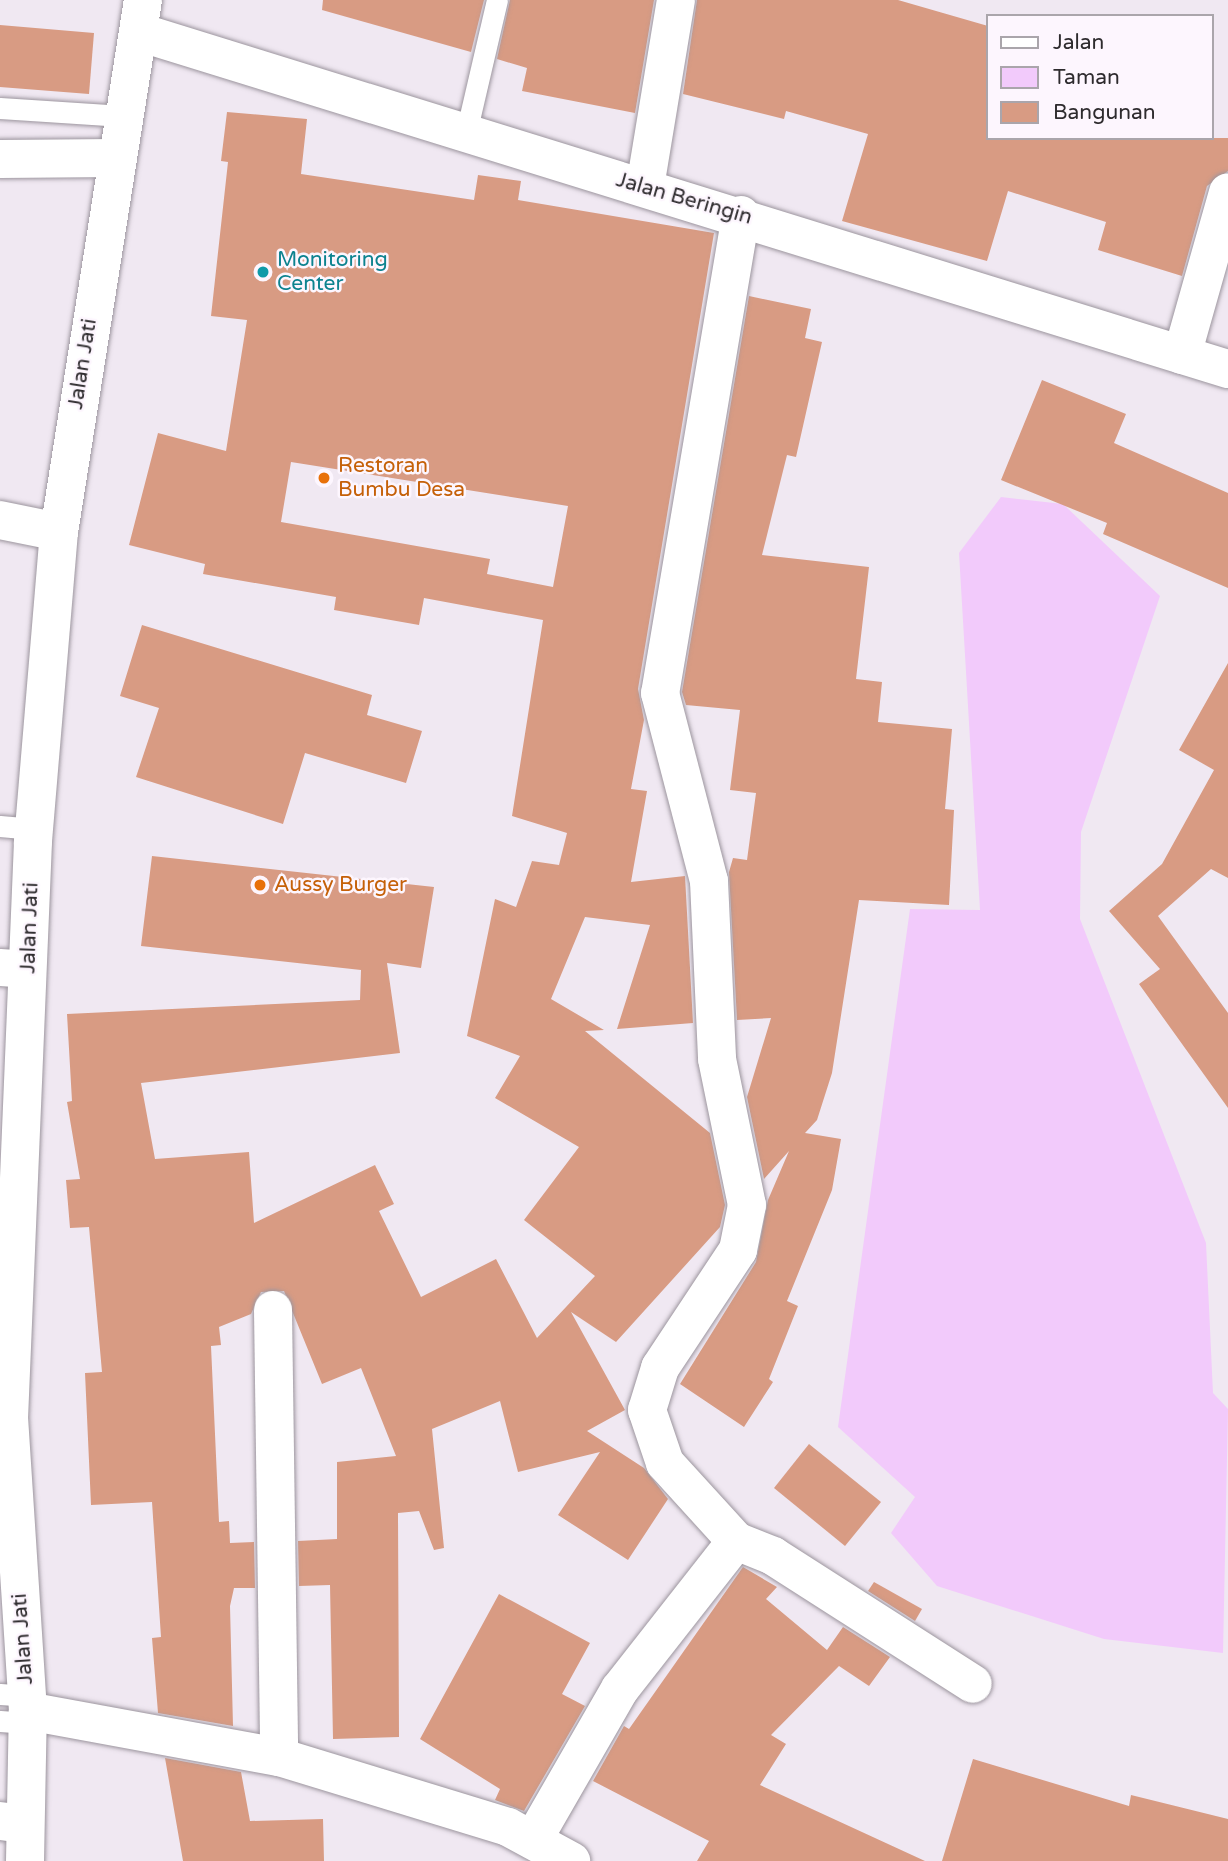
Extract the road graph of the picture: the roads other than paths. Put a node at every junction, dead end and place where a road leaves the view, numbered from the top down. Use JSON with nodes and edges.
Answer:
{"nodes":[{"id":1,"x":497,"y":0,"type":"edge"},
{"id":2,"x":676,"y":0,"type":"edge"},
{"id":3,"x":141,"y":16,"type":"edge"},
{"id":4,"x":0,"y":108,"type":"edge"},
{"id":5,"x":123,"y":116,"type":"junction"},
{"id":6,"x":466,"y":133,"type":"junction"},
{"id":7,"x":115,"y":158,"type":"junction"},
{"id":8,"x":0,"y":159,"type":"edge"},
{"id":9,"x":645,"y":187,"type":"junction"},
{"id":10,"x":1228,"y":192,"type":"edge"},
{"id":11,"x":741,"y":215,"type":"junction"},
{"id":12,"x":1182,"y":355,"type":"junction"},
{"id":13,"x":1228,"y":369,"type":"edge"},
{"id":14,"x":0,"y":520,"type":"edge"},
{"id":15,"x":59,"y":533,"type":"junction"},
{"id":16,"x":17,"y":828,"type":"edge"},
{"id":17,"x":14,"y":968,"type":"edge"},
{"id":18,"x":10,"y":1198,"type":"edge"},
{"id":19,"x":273,"y":1310,"type":"dead end"},
{"id":20,"x":5,"y":1419,"type":"edge"},
{"id":21,"x":736,"y":1541,"type":"junction"},
{"id":22,"x":972,"y":1684,"type":"dead end"},
{"id":23,"x":17,"y":1709,"type":"edge"},
{"id":24,"x":279,"y":1756,"type":"junction"},
{"id":25,"x":17,"y":1835,"type":"edge"},
{"id":26,"x":533,"y":1840,"type":"junction"},
{"id":27,"x":571,"y":1861,"type":"edge"}],
"edges":[{"from":1,"to":6,"type":"lane"},
{"from":2,"to":9,"type":"street"},
{"from":3,"to":5,"type":"street","name":"Jalan Jati"},
{"from":3,"to":6,"type":"street","name":"Jalan Beringin"},
{"from":4,"to":5,"type":"lane"},
{"from":5,"to":7,"type":"street","name":"Jalan Jati"},
{"from":6,"to":9,"type":"street","name":"Jalan Beringin"},
{"from":7,"to":8,"type":"street"},
{"from":7,"to":15,"type":"street","name":"Jalan Jati"},
{"from":9,"to":11,"type":"street","name":"Jalan Beringin"},
{"from":10,"to":12,"type":"street"},
{"from":11,"to":12,"type":"street","name":"Jalan Beringin"},
{"from":11,"to":21,"type":"street"},
{"from":12,"to":13,"type":"street","name":"Jalan Beringin"},
{"from":14,"to":15,"type":"street"},
{"from":15,"to":16,"type":"street","name":"Jalan Jati"},
{"from":16,"to":17,"type":"street","name":"Jalan Jati"},
{"from":17,"to":18,"type":"street","name":"Jalan Jati"},
{"from":18,"to":20,"type":"street","name":"Jalan Jati"},
{"from":19,"to":24,"type":"street"},
{"from":20,"to":23,"type":"street","name":"Jalan Jati"},
{"from":21,"to":22,"type":"street"},
{"from":21,"to":26,"type":"street"},
{"from":23,"to":24,"type":"street"},
{"from":23,"to":25,"type":"street","name":"Jalan Jati"},
{"from":24,"to":26,"type":"street"},
{"from":26,"to":27,"type":"street"}]}
